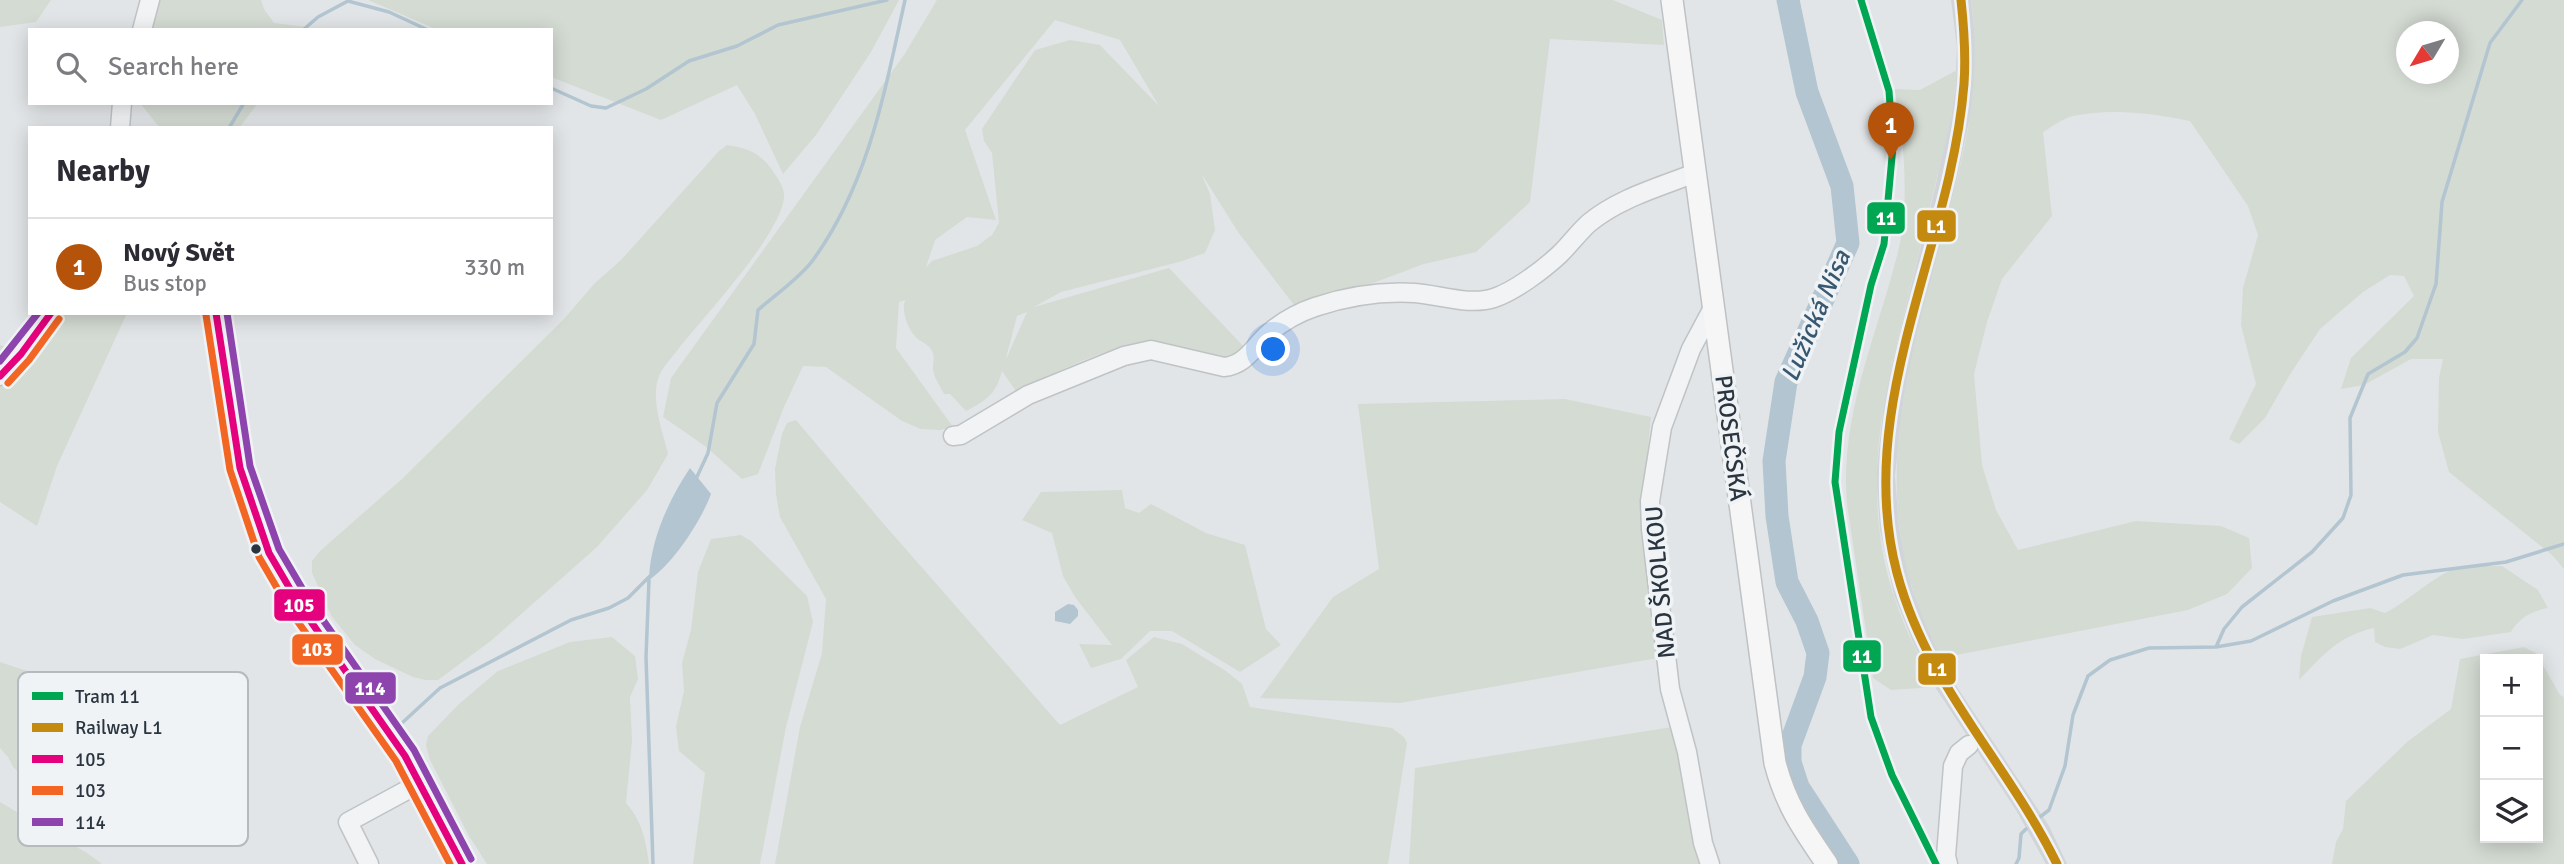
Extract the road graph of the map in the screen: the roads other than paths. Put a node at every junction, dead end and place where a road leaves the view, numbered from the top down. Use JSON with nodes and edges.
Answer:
{"nodes":[{"id":1,"x":150,"y":0,"type":"edge"},
{"id":2,"x":1672,"y":0,"type":"edge"},
{"id":3,"x":143,"y":28,"type":"edge"},
{"id":4,"x":122,"y":105,"type":"edge"},
{"id":5,"x":120,"y":126,"type":"edge"},
{"id":6,"x":1695,"y":173,"type":"junction"},
{"id":7,"x":1714,"y":306,"type":"junction"},
{"id":8,"x":50,"y":315,"type":"edge"},
{"id":9,"x":216,"y":315,"type":"edge"},
{"id":10,"x":0,"y":376,"type":"edge"},
{"id":11,"x":953,"y":436,"type":"dead end"},
{"id":12,"x":1969,"y":745,"type":"dead end"},
{"id":13,"x":421,"y":783,"type":"junction"},
{"id":14,"x":369,"y":864,"type":"edge"},
{"id":15,"x":462,"y":864,"type":"edge"},
{"id":16,"x":1710,"y":864,"type":"edge"},
{"id":17,"x":1827,"y":864,"type":"edge"},
{"id":18,"x":1948,"y":864,"type":"edge"}],
"edges":[{"from":1,"to":3,"type":"street"},
{"from":2,"to":6,"type":"main road","name":"PROSEČSKÁ"},
{"from":4,"to":5,"type":"street"},
{"from":6,"to":7,"type":"main road","name":"PROSEČSKÁ"},
{"from":6,"to":11,"type":"street"},
{"from":7,"to":16,"type":"street","name":"NAD ŠKOLKOU"},
{"from":7,"to":17,"type":"main road","name":"PROSEČSKÁ"},
{"from":8,"to":10,"type":"street"},
{"from":9,"to":13,"type":"street"},
{"from":12,"to":18,"type":"street"},
{"from":13,"to":14,"type":"street"},
{"from":13,"to":15,"type":"street"}]}
